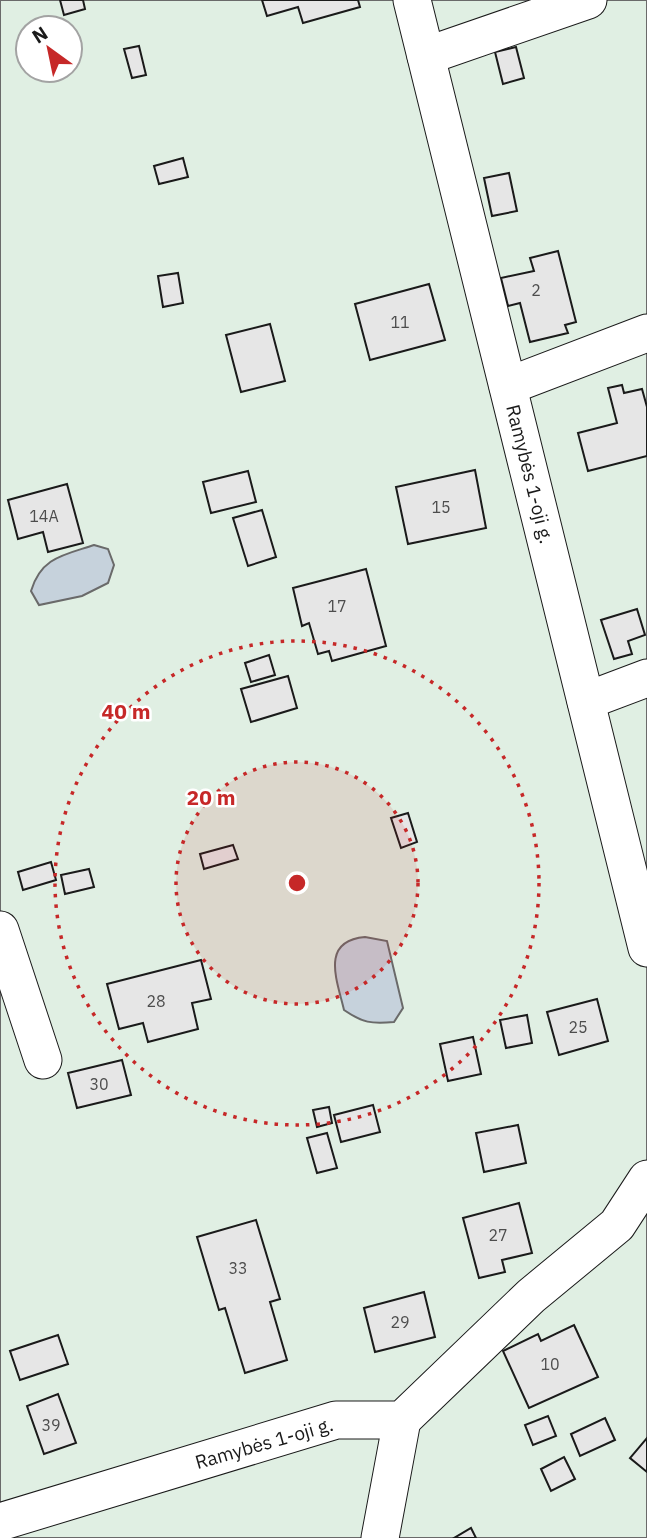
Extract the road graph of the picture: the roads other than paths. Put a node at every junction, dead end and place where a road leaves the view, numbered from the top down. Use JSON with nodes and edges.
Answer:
{"nodes":[{"id":1,"x":412,"y":0,"type":"edge"},
{"id":2,"x":588,"y":0,"type":"edge"},
{"id":3,"x":426,"y":55,"type":"junction"},
{"id":4,"x":647,"y":333,"type":"edge"},
{"id":5,"x":508,"y":386,"type":"junction"},
{"id":6,"x":647,"y":678,"type":"edge"},
{"id":7,"x":586,"y":701,"type":"junction"},
{"id":8,"x":0,"y":930,"type":"edge"},
{"id":9,"x":647,"y":948,"type":"edge"},
{"id":10,"x":43,"y":1060,"type":"dead end"},
{"id":11,"x":647,"y":1179,"type":"edge"},
{"id":12,"x":402,"y":1420,"type":"junction"},
{"id":13,"x":0,"y":1522,"type":"edge"},
{"id":14,"x":380,"y":1538,"type":"edge"}],
"edges":[{"from":1,"to":3,"type":"street","name":"Ramybės 1-oji g."},
{"from":2,"to":3,"type":"street"},
{"from":3,"to":5,"type":"street","name":"Ramybės 1-oji g."},
{"from":4,"to":5,"type":"street"},
{"from":5,"to":7,"type":"street","name":"Ramybės 1-oji g."},
{"from":6,"to":7,"type":"street"},
{"from":7,"to":9,"type":"street","name":"Ramybės 1-oji g."},
{"from":8,"to":10,"type":"street"},
{"from":11,"to":12,"type":"street"},
{"from":12,"to":13,"type":"street","name":"Ramybės 1-oji g."},
{"from":12,"to":14,"type":"street"}]}
